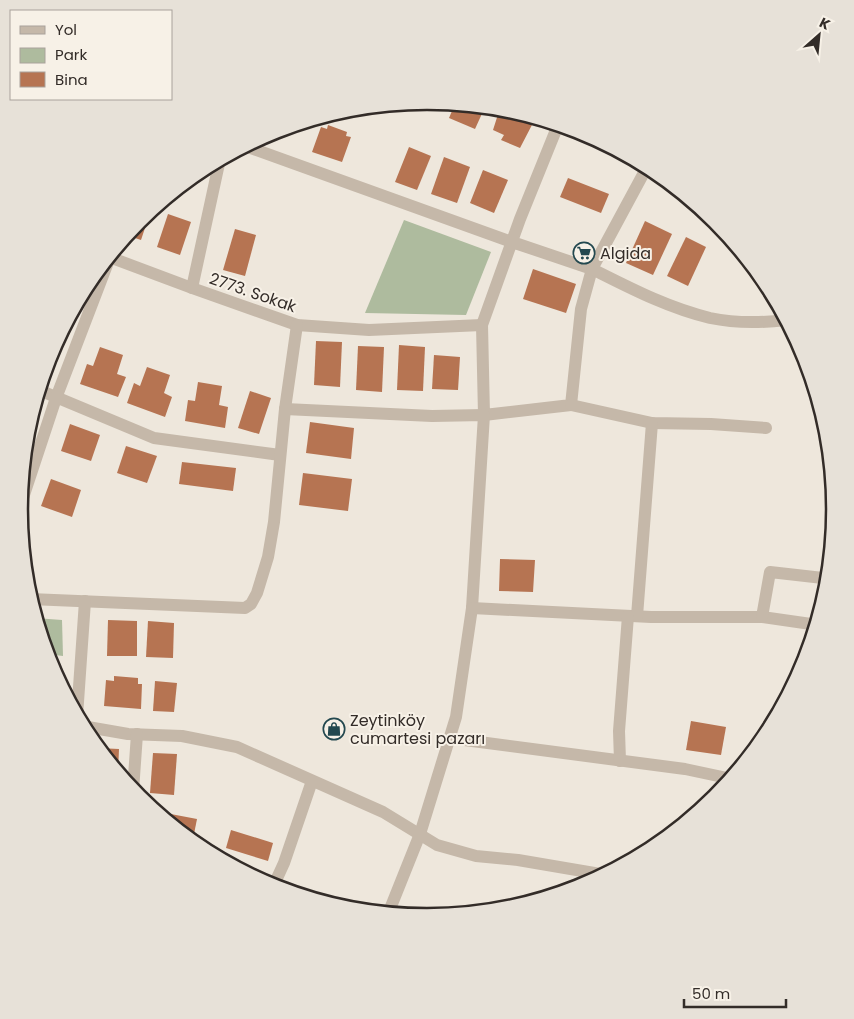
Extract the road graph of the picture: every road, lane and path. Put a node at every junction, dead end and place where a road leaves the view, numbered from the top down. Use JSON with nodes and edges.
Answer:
{"nodes":[{"id":1,"x":556,"y":131,"type":"edge"},
{"id":2,"x":254,"y":149,"type":"edge"},
{"id":3,"x":218,"y":169,"type":"edge"},
{"id":4,"x":643,"y":173,"type":"edge"},
{"id":5,"x":512,"y":242,"type":"junction"},
{"id":6,"x":116,"y":259,"type":"edge"},
{"id":7,"x":592,"y":269,"type":"junction"},
{"id":8,"x":102,"y":278,"type":"edge"},
{"id":9,"x":192,"y":288,"type":"junction"},
{"id":10,"x":778,"y":320,"type":"edge"},
{"id":11,"x":297,"y":325,"type":"junction"},
{"id":12,"x":482,"y":325,"type":"junction"},
{"id":13,"x":45,"y":393,"type":"edge"},
{"id":14,"x":56,"y":398,"type":"junction"},
{"id":15,"x":571,"y":405,"type":"junction"},
{"id":16,"x":285,"y":409,"type":"junction"},
{"id":17,"x":484,"y":415,"type":"junction"},
{"id":18,"x":652,"y":423,"type":"junction"},
{"id":19,"x":766,"y":428,"type":"dead end"},
{"id":20,"x":280,"y":455,"type":"junction"},
{"id":21,"x":28,"y":483,"type":"edge"},
{"id":22,"x":820,"y":578,"type":"edge"},
{"id":23,"x":38,"y":599,"type":"edge"},
{"id":24,"x":85,"y":601,"type":"junction"},
{"id":25,"x":472,"y":608,"type":"junction"},
{"id":26,"x":632,"y":616,"type":"junction"},
{"id":27,"x":762,"y":617,"type":"junction"},
{"id":28,"x":810,"y":624,"type":"edge"},
{"id":29,"x":78,"y":703,"type":"edge"},
{"id":30,"x":93,"y":728,"type":"edge"},
{"id":31,"x":137,"y":734,"type":"junction"},
{"id":32,"x":449,"y":738,"type":"junction"},
{"id":33,"x":620,"y":761,"type":"junction"},
{"id":34,"x":723,"y":777,"type":"edge"},
{"id":35,"x":134,"y":780,"type":"edge"},
{"id":36,"x":312,"y":781,"type":"junction"},
{"id":37,"x":420,"y":834,"type":"junction"},
{"id":38,"x":585,"y":877,"type":"edge"},
{"id":39,"x":276,"y":880,"type":"edge"},
{"id":40,"x":391,"y":907,"type":"edge"}],
"edges":[{"from":1,"to":5,"type":"street"},
{"from":2,"to":5,"type":"street"},
{"from":3,"to":9,"type":"street"},
{"from":4,"to":7,"type":"street"},
{"from":5,"to":7,"type":"street"},
{"from":5,"to":12,"type":"street"},
{"from":6,"to":9,"type":"street","name":"2773. Sokak"},
{"from":7,"to":10,"type":"street"},
{"from":7,"to":15,"type":"street"},
{"from":8,"to":14,"type":"street"},
{"from":9,"to":11,"type":"street","name":"2773. Sokak"},
{"from":11,"to":12,"type":"street","name":"2773. Sokak"},
{"from":11,"to":16,"type":"street"},
{"from":12,"to":17,"type":"street"},
{"from":13,"to":14,"type":"street"},
{"from":14,"to":20,"type":"street"},
{"from":14,"to":21,"type":"street"},
{"from":15,"to":17,"type":"street"},
{"from":15,"to":18,"type":"street"},
{"from":16,"to":17,"type":"street"},
{"from":16,"to":20,"type":"street"},
{"from":17,"to":25,"type":"street"},
{"from":18,"to":19,"type":"street"},
{"from":18,"to":26,"type":"street"},
{"from":20,"to":24,"type":"street"},
{"from":22,"to":27,"type":"street"},
{"from":23,"to":24,"type":"street"},
{"from":24,"to":29,"type":"street"},
{"from":25,"to":26,"type":"street"},
{"from":25,"to":32,"type":"street"},
{"from":26,"to":27,"type":"street"},
{"from":26,"to":33,"type":"street"},
{"from":27,"to":28,"type":"street"},
{"from":30,"to":31,"type":"street"},
{"from":31,"to":35,"type":"street"},
{"from":31,"to":36,"type":"street"},
{"from":32,"to":33,"type":"street"},
{"from":32,"to":37,"type":"street"},
{"from":33,"to":34,"type":"street"},
{"from":36,"to":37,"type":"street"},
{"from":36,"to":39,"type":"street"},
{"from":37,"to":38,"type":"street"},
{"from":37,"to":40,"type":"street"}]}
